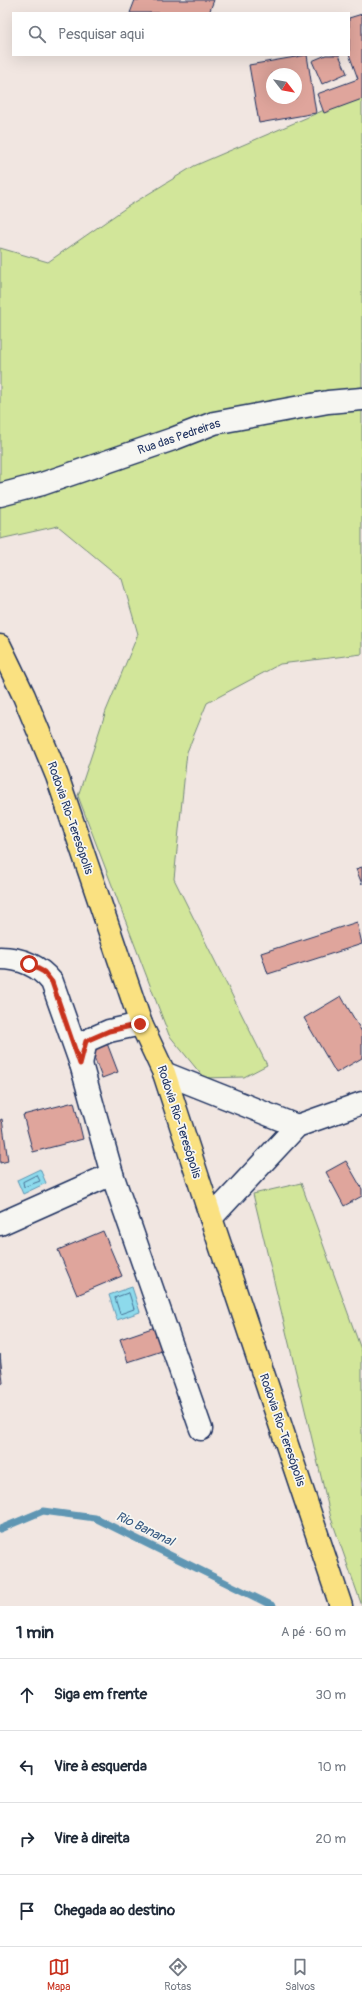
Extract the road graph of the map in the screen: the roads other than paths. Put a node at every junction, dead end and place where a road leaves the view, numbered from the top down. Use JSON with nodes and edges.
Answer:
{"nodes":[{"id":1,"x":362,"y":400,"type":"edge"},
{"id":2,"x":0,"y":496,"type":"edge"},
{"id":3,"x":0,"y":646,"type":"edge"},
{"id":4,"x":0,"y":958,"type":"edge"},
{"id":5,"x":140,"y":1024,"type":"junction"},
{"id":6,"x":80,"y":1064,"type":"junction"},
{"id":7,"x":164,"y":1073,"type":"junction"},
{"id":8,"x":362,"y":1104,"type":"edge"},
{"id":9,"x":297,"y":1126,"type":"junction"},
{"id":10,"x":112,"y":1174,"type":"junction"},
{"id":11,"x":210,"y":1218,"type":"junction"},
{"id":12,"x":0,"y":1224,"type":"edge"},
{"id":13,"x":201,"y":1428,"type":"dead end"},
{"id":14,"x":341,"y":1606,"type":"edge"}],
"edges":[{"from":1,"to":2,"type":"street","name":"Rua das Pedreiras"},
{"from":3,"to":5,"type":"highway","name":"Rodovia Rio-Teresópolis"},
{"from":4,"to":6,"type":"street"},
{"from":5,"to":6,"type":"street"},
{"from":5,"to":7,"type":"highway","name":"Rodovia Rio-Teresópolis"},
{"from":6,"to":10,"type":"street"},
{"from":7,"to":9,"type":"street"},
{"from":7,"to":11,"type":"highway","name":"Rodovia Rio-Teresópolis"},
{"from":8,"to":9,"type":"street"},
{"from":9,"to":11,"type":"street"},
{"from":10,"to":12,"type":"street"},
{"from":10,"to":13,"type":"street"},
{"from":11,"to":14,"type":"highway","name":"Rodovia Rio-Teresópolis"}]}
